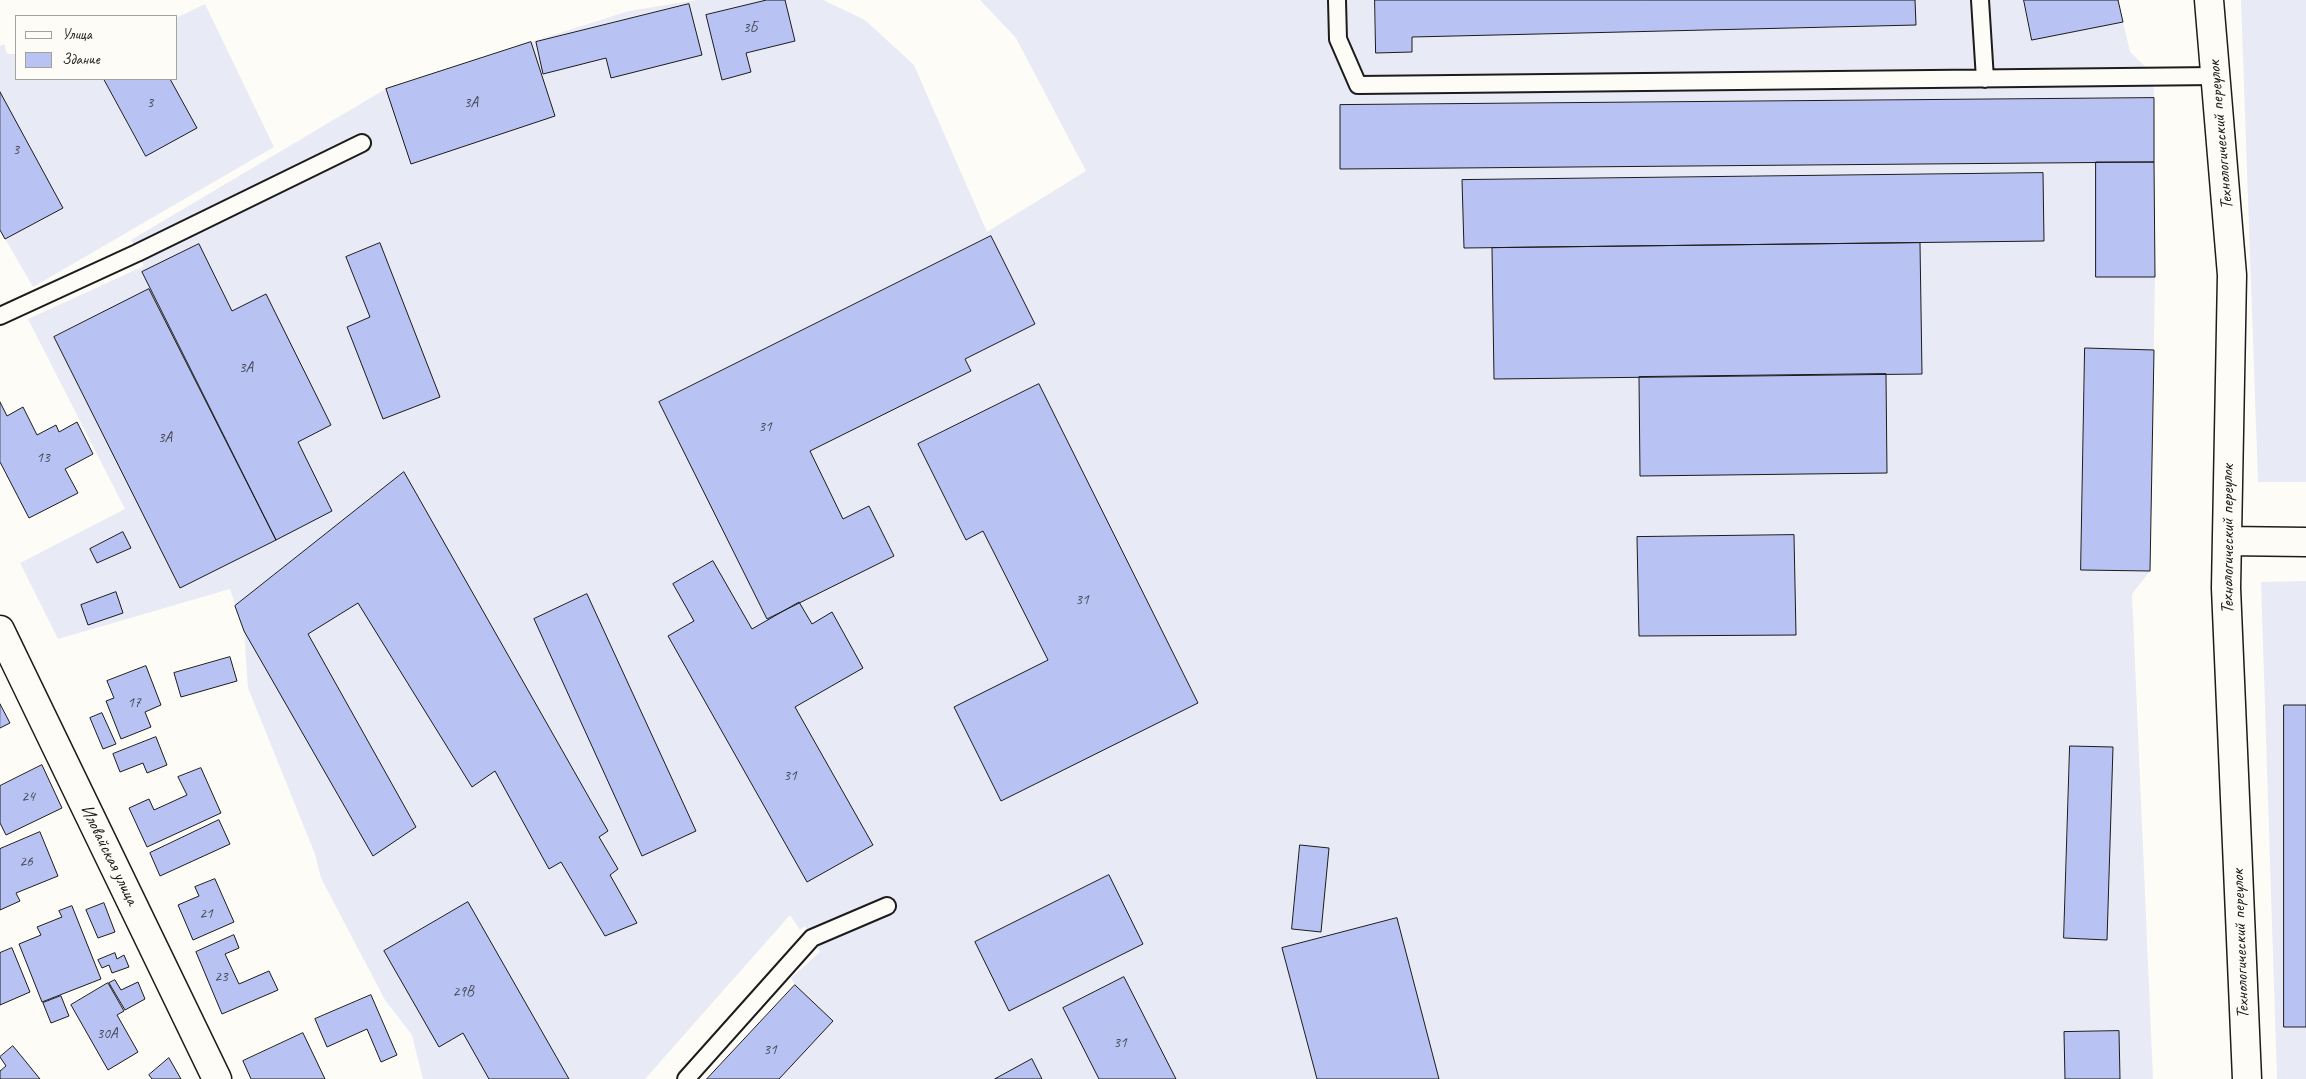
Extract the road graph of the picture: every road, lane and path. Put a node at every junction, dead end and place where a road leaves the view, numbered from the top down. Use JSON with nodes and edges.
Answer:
{"nodes":[{"id":1,"x":1337,"y":0,"type":"edge"},
{"id":2,"x":1980,"y":0,"type":"edge"},
{"id":3,"x":2209,"y":0,"type":"edge"},
{"id":4,"x":2216,"y":76,"type":"junction"},
{"id":5,"x":1985,"y":79,"type":"junction"},
{"id":6,"x":362,"y":143,"type":"dead end"},
{"id":7,"x":0,"y":316,"type":"edge"},
{"id":8,"x":2227,"y":541,"type":"junction"},
{"id":9,"x":2306,"y":542,"type":"edge"},
{"id":10,"x":0,"y":630,"type":"edge"},
{"id":11,"x":886,"y":906,"type":"dead end"},
{"id":12,"x":217,"y":1079,"type":"edge"},
{"id":13,"x":686,"y":1079,"type":"edge"},
{"id":14,"x":2247,"y":1079,"type":"edge"}],
"edges":[{"from":1,"to":5,"type":"lane"},
{"from":2,"to":5,"type":"lane"},
{"from":3,"to":4,"type":"street","name":"Технологический переулок"},
{"from":4,"to":5,"type":"lane"},
{"from":4,"to":8,"type":"street","name":"Технологический переулок"},
{"from":6,"to":7,"type":"lane"},
{"from":8,"to":9,"type":"street"},
{"from":8,"to":14,"type":"street","name":"Технологический переулок"},
{"from":10,"to":12,"type":"street","name":"Иловайская улица"},
{"from":11,"to":13,"type":"lane"}]}
